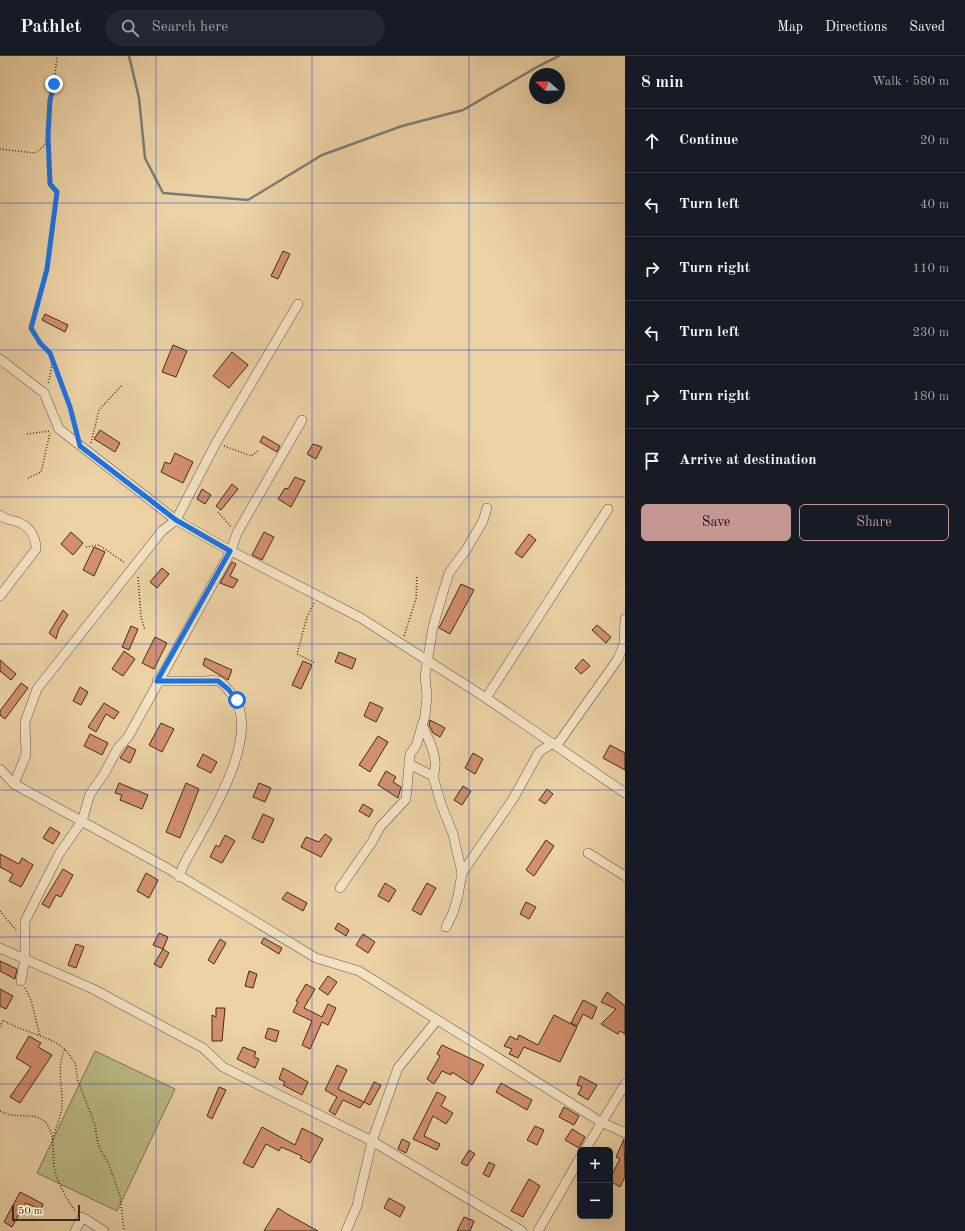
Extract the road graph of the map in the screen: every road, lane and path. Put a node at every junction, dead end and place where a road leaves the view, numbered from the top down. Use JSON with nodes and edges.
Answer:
{"nodes":[{"id":1,"x":57,"y":56,"type":"edge"},
{"id":2,"x":48,"y":136,"type":"junction"},
{"id":3,"x":0,"y":149,"type":"edge"},
{"id":4,"x":298,"y":304,"type":"dead end"},
{"id":5,"x":0,"y":359,"type":"edge"},
{"id":6,"x":53,"y":364,"type":"junction"},
{"id":7,"x":122,"y":385,"type":"dead end"},
{"id":8,"x":47,"y":387,"type":"dead end"},
{"id":9,"x":302,"y":420,"type":"dead end"},
{"id":10,"x":76,"y":430,"type":"dead end"},
{"id":11,"x":27,"y":434,"type":"dead end"},
{"id":12,"x":216,"y":443,"type":"junction"},
{"id":13,"x":259,"y":450,"type":"dead end"},
{"id":14,"x":88,"y":452,"type":"junction"},
{"id":15,"x":28,"y":478,"type":"dead end"},
{"id":16,"x":487,"y":508,"type":"dead end"},
{"id":17,"x":608,"y":509,"type":"dead end"},
{"id":18,"x":218,"y":512,"type":"dead end"},
{"id":19,"x":0,"y":515,"type":"edge"},
{"id":20,"x":176,"y":520,"type":"junction"},
{"id":21,"x":236,"y":533,"type":"junction"},
{"id":22,"x":86,"y":547,"type":"dead end"},
{"id":23,"x":230,"y":551,"type":"junction"},
{"id":24,"x":137,"y":564,"type":"junction"},
{"id":25,"x":418,"y":576,"type":"dead end"},
{"id":26,"x":0,"y":596,"type":"edge"},
{"id":27,"x":317,"y":596,"type":"junction"},
{"id":28,"x":625,"y":619,"type":"edge"},
{"id":29,"x":145,"y":630,"type":"dead end"},
{"id":30,"x":404,"y":646,"type":"junction"},
{"id":31,"x":428,"y":661,"type":"junction"},
{"id":32,"x":315,"y":663,"type":"dead end"},
{"id":33,"x":157,"y":681,"type":"junction"},
{"id":34,"x":486,"y":698,"type":"junction"},
{"id":35,"x":422,"y":725,"type":"junction"},
{"id":36,"x":430,"y":742,"type":"junction"},
{"id":37,"x":555,"y":744,"type":"junction"},
{"id":38,"x":416,"y":746,"type":"junction"},
{"id":39,"x":409,"y":764,"type":"junction"},
{"id":40,"x":0,"y":769,"type":"edge"},
{"id":41,"x":433,"y":776,"type":"junction"},
{"id":42,"x":0,"y":779,"type":"edge"},
{"id":43,"x":14,"y":784,"type":"junction"},
{"id":44,"x":625,"y":793,"type":"edge"},
{"id":45,"x":82,"y":821,"type":"junction"},
{"id":46,"x":588,"y":853,"type":"dead end"},
{"id":47,"x":462,"y":873,"type":"junction"},
{"id":48,"x":179,"y":876,"type":"junction"},
{"id":49,"x":625,"y":876,"type":"edge"},
{"id":50,"x":340,"y":888,"type":"dead end"},
{"id":51,"x":0,"y":911,"type":"edge"},
{"id":52,"x":446,"y":927,"type":"dead end"},
{"id":53,"x":24,"y":939,"type":"junction"},
{"id":54,"x":0,"y":948,"type":"edge"},
{"id":55,"x":25,"y":958,"type":"junction"},
{"id":56,"x":21,"y":981,"type":"joint"},
{"id":57,"x":437,"y":1020,"type":"junction"},
{"id":58,"x":0,"y":1027,"type":"edge"},
{"id":59,"x":40,"y":1036,"type":"junction"},
{"id":60,"x":65,"y":1050,"type":"junction"},
{"id":61,"x":625,"y":1084,"type":"edge"},
{"id":62,"x":0,"y":1111,"type":"edge"},
{"id":63,"x":601,"y":1122,"type":"junction"},
{"id":64,"x":625,"y":1133,"type":"edge"},
{"id":65,"x":52,"y":1141,"type":"junction"},
{"id":66,"x":372,"y":1141,"type":"junction"},
{"id":67,"x":587,"y":1147,"type":"edge"},
{"id":68,"x":577,"y":1163,"type":"edge"},
{"id":69,"x":82,"y":1217,"type":"junction"},
{"id":70,"x":75,"y":1231,"type":"edge"},
{"id":71,"x":104,"y":1231,"type":"edge"},
{"id":72,"x":124,"y":1231,"type":"edge"},
{"id":73,"x":346,"y":1231,"type":"edge"},
{"id":74,"x":522,"y":1231,"type":"edge"},
{"id":75,"x":538,"y":1231,"type":"edge"}],
"edges":[{"from":1,"to":2,"type":"path"},
{"from":2,"to":3,"type":"path"},
{"from":2,"to":6,"type":"path"},
{"from":4,"to":12,"type":"street"},
{"from":5,"to":14,"type":"street"},
{"from":6,"to":8,"type":"path"},
{"from":6,"to":10,"type":"path"},
{"from":7,"to":14,"type":"path"},
{"from":9,"to":21,"type":"street"},
{"from":11,"to":15,"type":"path"},
{"from":12,"to":13,"type":"path"},
{"from":12,"to":20,"type":"street"},
{"from":14,"to":20,"type":"street"},
{"from":16,"to":31,"type":"street"},
{"from":17,"to":34,"type":"street"},
{"from":18,"to":21,"type":"path"},
{"from":19,"to":26,"type":"street"},
{"from":20,"to":23,"type":"street"},
{"from":20,"to":24,"type":"street"},
{"from":21,"to":23,"type":"street"},
{"from":22,"to":24,"type":"path"},
{"from":23,"to":27,"type":"street"},
{"from":23,"to":33,"type":"street"},
{"from":24,"to":29,"type":"path"},
{"from":24,"to":43,"type":"street"},
{"from":25,"to":30,"type":"path"},
{"from":27,"to":30,"type":"street"},
{"from":27,"to":32,"type":"path"},
{"from":28,"to":37,"type":"street"},
{"from":30,"to":31,"type":"street"},
{"from":31,"to":34,"type":"street"},
{"from":31,"to":35,"type":"street"},
{"from":33,"to":45,"type":"street"},
{"from":33,"to":48,"type":"street"},
{"from":34,"to":37,"type":"street"},
{"from":35,"to":36,"type":"street"},
{"from":35,"to":38,"type":"street"},
{"from":36,"to":38,"type":"street"},
{"from":36,"to":41,"type":"street"},
{"from":37,"to":44,"type":"street"},
{"from":37,"to":47,"type":"street"},
{"from":38,"to":39,"type":"street"},
{"from":39,"to":41,"type":"street"},
{"from":39,"to":50,"type":"street"},
{"from":40,"to":43,"type":"street"},
{"from":41,"to":47,"type":"street"},
{"from":42,"to":43,"type":"street"},
{"from":43,"to":45,"type":"street"},
{"from":45,"to":48,"type":"street"},
{"from":45,"to":53,"type":"street"},
{"from":46,"to":49,"type":"street"},
{"from":47,"to":52,"type":"street"},
{"from":48,"to":57,"type":"street"},
{"from":51,"to":53,"type":"path"},
{"from":53,"to":55,"type":"street"},
{"from":54,"to":55,"type":"street"},
{"from":55,"to":56,"type":"street"},
{"from":55,"to":66,"type":"street"},
{"from":56,"to":59,"type":"path"},
{"from":57,"to":63,"type":"street"},
{"from":57,"to":66,"type":"street"},
{"from":58,"to":59,"type":"path"},
{"from":59,"to":60,"type":"path"},
{"from":60,"to":65,"type":"path"},
{"from":60,"to":72,"type":"path"},
{"from":61,"to":63,"type":"street"},
{"from":62,"to":65,"type":"path"},
{"from":63,"to":64,"type":"street"},
{"from":63,"to":67,"type":"street"},
{"from":65,"to":69,"type":"path"},
{"from":66,"to":73,"type":"street"},
{"from":66,"to":74,"type":"street"},
{"from":68,"to":75,"type":"street"},
{"from":69,"to":70,"type":"street"},
{"from":69,"to":71,"type":"street"}]}
